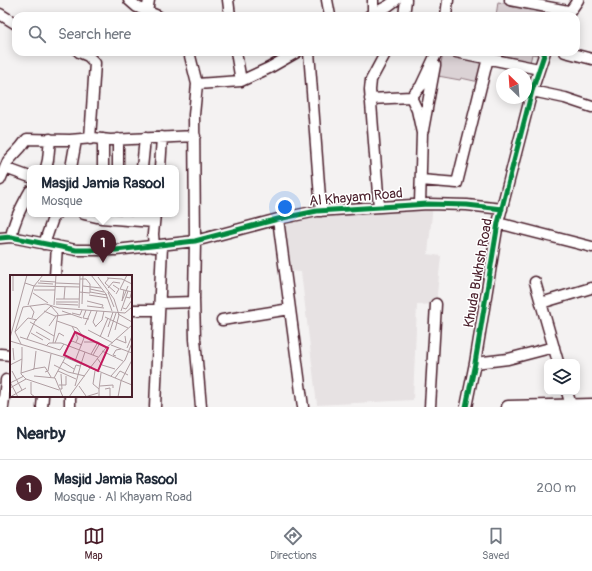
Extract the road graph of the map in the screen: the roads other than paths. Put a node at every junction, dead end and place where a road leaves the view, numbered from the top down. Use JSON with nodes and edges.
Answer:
{"nodes":[{"id":1,"x":129,"y":0,"type":"edge"},
{"id":2,"x":149,"y":0,"type":"edge"},
{"id":3,"x":228,"y":0,"type":"edge"},
{"id":4,"x":327,"y":0,"type":"edge"},
{"id":5,"x":373,"y":0,"type":"edge"},
{"id":6,"x":396,"y":0,"type":"edge"},
{"id":7,"x":406,"y":0,"type":"edge"},
{"id":8,"x":448,"y":0,"type":"edge"},
{"id":9,"x":510,"y":0,"type":"edge"},
{"id":10,"x":578,"y":0,"type":"edge"},
{"id":11,"x":525,"y":1,"type":"edge"},
{"id":12,"x":147,"y":12,"type":"joint"},
{"id":13,"x":230,"y":12,"type":"edge"},
{"id":14,"x":329,"y":12,"type":"edge"},
{"id":15,"x":372,"y":12,"type":"edge"},
{"id":16,"x":377,"y":12,"type":"edge"},
{"id":17,"x":404,"y":12,"type":"edge"},
{"id":18,"x":446,"y":12,"type":"edge"},
{"id":19,"x":564,"y":12,"type":"edge"},
{"id":20,"x":568,"y":12,"type":"edge"},
{"id":21,"x":0,"y":14,"type":"edge"},
{"id":22,"x":12,"y":22,"type":"edge"},
{"id":23,"x":88,"y":56,"type":"edge"},
{"id":24,"x":190,"y":56,"type":"edge"},
{"id":25,"x":237,"y":56,"type":"edge"},
{"id":26,"x":290,"y":56,"type":"edge"},
{"id":27,"x":309,"y":56,"type":"edge"},
{"id":28,"x":384,"y":56,"type":"edge"},
{"id":29,"x":436,"y":56,"type":"edge"},
{"id":30,"x":437,"y":56,"type":"edge"},
{"id":31,"x":477,"y":56,"type":"edge"},
{"id":32,"x":544,"y":56,"type":"edge"},
{"id":33,"x":577,"y":56,"type":"edge"},
{"id":34,"x":488,"y":58,"type":"junction"},
{"id":35,"x":592,"y":59,"type":"edge"},
{"id":36,"x":539,"y":69,"type":"junction"},
{"id":37,"x":240,"y":81,"type":"junction"},
{"id":38,"x":196,"y":84,"type":"junction"},
{"id":39,"x":532,"y":91,"type":"joint"},
{"id":40,"x":411,"y":97,"type":"junction"},
{"id":41,"x":370,"y":99,"type":"junction"},
{"id":42,"x":529,"y":104,"type":"edge"},
{"id":43,"x":592,"y":108,"type":"edge"},
{"id":44,"x":422,"y":133,"type":"junction"},
{"id":45,"x":195,"y":136,"type":"junction"},
{"id":46,"x":162,"y":137,"type":"junction"},
{"id":47,"x":145,"y":138,"type":"junction"},
{"id":48,"x":50,"y":139,"type":"junction"},
{"id":49,"x":90,"y":139,"type":"junction"},
{"id":50,"x":103,"y":139,"type":"junction"},
{"id":51,"x":118,"y":139,"type":"junction"},
{"id":52,"x":76,"y":140,"type":"junction"},
{"id":53,"x":47,"y":165,"type":"edge"},
{"id":54,"x":72,"y":165,"type":"edge"},
{"id":55,"x":103,"y":165,"type":"edge"},
{"id":56,"x":118,"y":165,"type":"edge"},
{"id":57,"x":142,"y":165,"type":"edge"},
{"id":58,"x":160,"y":165,"type":"edge"},
{"id":59,"x":5,"y":168,"type":"junction"},
{"id":60,"x":27,"y":176,"type":"edge"},
{"id":61,"x":0,"y":180,"type":"edge"},
{"id":62,"x":420,"y":180,"type":"junction"},
{"id":63,"x":27,"y":196,"type":"edge"},
{"id":64,"x":420,"y":204,"type":"junction"},
{"id":65,"x":379,"y":207,"type":"junction"},
{"id":66,"x":502,"y":209,"type":"junction"},
{"id":67,"x":321,"y":211,"type":"junction"},
{"id":68,"x":54,"y":217,"type":"edge"},
{"id":69,"x":97,"y":217,"type":"edge"},
{"id":70,"x":155,"y":218,"type":"edge"},
{"id":71,"x":278,"y":220,"type":"junction"},
{"id":72,"x":498,"y":223,"type":"junction"},
{"id":73,"x":11,"y":237,"type":"junction"},
{"id":74,"x":0,"y":238,"type":"edge"},
{"id":75,"x":195,"y":241,"type":"junction"},
{"id":76,"x":44,"y":244,"type":"junction"},
{"id":77,"x":57,"y":246,"type":"junction"},
{"id":78,"x":158,"y":246,"type":"junction"},
{"id":79,"x":592,"y":247,"type":"edge"},
{"id":80,"x":55,"y":275,"type":"edge"},
{"id":81,"x":534,"y":282,"type":"dead end"},
{"id":82,"x":591,"y":288,"type":"dead end"},
{"id":83,"x":194,"y":302,"type":"junction"},
{"id":84,"x":541,"y":303,"type":"junction"},
{"id":85,"x":436,"y":304,"type":"dead end"},
{"id":86,"x":159,"y":306,"type":"junction"},
{"id":87,"x":290,"y":309,"type":"junction"},
{"id":88,"x":132,"y":310,"type":"edge"},
{"id":89,"x":222,"y":320,"type":"dead end"},
{"id":90,"x":554,"y":347,"type":"junction"},
{"id":91,"x":0,"y":354,"type":"edge"},
{"id":92,"x":10,"y":355,"type":"edge"},
{"id":93,"x":557,"y":359,"type":"edge"},
{"id":94,"x":475,"y":363,"type":"junction"},
{"id":95,"x":6,"y":380,"type":"dead end"},
{"id":96,"x":569,"y":395,"type":"edge"},
{"id":97,"x":43,"y":397,"type":"edge"},
{"id":98,"x":571,"y":405,"type":"junction"},
{"id":99,"x":592,"y":405,"type":"edge"},
{"id":100,"x":3,"y":407,"type":"edge"},
{"id":101,"x":42,"y":407,"type":"edge"},
{"id":102,"x":155,"y":407,"type":"edge"},
{"id":103,"x":201,"y":407,"type":"edge"},
{"id":104,"x":303,"y":407,"type":"edge"},
{"id":105,"x":430,"y":407,"type":"edge"},
{"id":106,"x":466,"y":407,"type":"edge"},
{"id":107,"x":508,"y":407,"type":"edge"}],
"edges":[{"from":1,"to":12,"type":"street"},
{"from":2,"to":12,"type":"street"},
{"from":3,"to":13,"type":"street"},
{"from":4,"to":14,"type":"street"},
{"from":5,"to":15,"type":"street"},
{"from":6,"to":16,"type":"street"},
{"from":7,"to":17,"type":"street"},
{"from":8,"to":18,"type":"street"},
{"from":9,"to":11,"type":"street"},
{"from":10,"to":20,"type":"street"},
{"from":11,"to":19,"type":"street"},
{"from":21,"to":22,"type":"street"},
{"from":23,"to":49,"type":"street"},
{"from":24,"to":38,"type":"street"},
{"from":25,"to":37,"type":"street"},
{"from":26,"to":37,"type":"street"},
{"from":27,"to":67,"type":"street"},
{"from":28,"to":41,"type":"street"},
{"from":29,"to":40,"type":"street"},
{"from":30,"to":44,"type":"street"},
{"from":31,"to":34,"type":"street"},
{"from":32,"to":36,"type":"street","name":"Khuda Bukhsh Road"},
{"from":33,"to":35,"type":"street"},
{"from":34,"to":36,"type":"street"},
{"from":34,"to":62,"type":"street"},
{"from":36,"to":39,"type":"street","name":"Khuda Bukhsh Road"},
{"from":37,"to":38,"type":"street"},
{"from":38,"to":45,"type":"street"},
{"from":39,"to":43,"type":"street"},
{"from":40,"to":41,"type":"street"},
{"from":40,"to":44,"type":"street"},
{"from":41,"to":65,"type":"street"},
{"from":42,"to":66,"type":"street","name":"Khuda Bukhsh Road"},
{"from":44,"to":62,"type":"street"},
{"from":45,"to":46,"type":"street"},
{"from":45,"to":75,"type":"street"},
{"from":46,"to":47,"type":"street"},
{"from":46,"to":58,"type":"street"},
{"from":47,"to":51,"type":"street"},
{"from":47,"to":57,"type":"street"},
{"from":48,"to":52,"type":"street"},
{"from":48,"to":53,"type":"street"},
{"from":48,"to":59,"type":"street"},
{"from":49,"to":50,"type":"street"},
{"from":49,"to":52,"type":"street"},
{"from":50,"to":51,"type":"street"},
{"from":50,"to":55,"type":"street"},
{"from":51,"to":56,"type":"street"},
{"from":52,"to":54,"type":"street"},
{"from":59,"to":60,"type":"street"},
{"from":59,"to":61,"type":"street"},
{"from":62,"to":64,"type":"street"},
{"from":63,"to":73,"type":"street"},
{"from":64,"to":65,"type":"street","name":"Al Khayam Road"},
{"from":64,"to":66,"type":"street","name":"Al Khayam Road"},
{"from":65,"to":67,"type":"street","name":"Al Khayam Road"},
{"from":66,"to":72,"type":"street","name":"Khuda Bukhsh Road"},
{"from":67,"to":71,"type":"street","name":"Al Khayam Road"},
{"from":68,"to":76,"type":"street"},
{"from":69,"to":70,"type":"street"},
{"from":70,"to":78,"type":"street"},
{"from":71,"to":75,"type":"street","name":"Al Khayam Road"},
{"from":71,"to":87,"type":"street"},
{"from":72,"to":79,"type":"street"},
{"from":72,"to":94,"type":"street","name":"Khuda Bukhsh Road"},
{"from":73,"to":74,"type":"street","name":"Al Khayam Road"},
{"from":73,"to":76,"type":"street","name":"Al Khayam Road"},
{"from":75,"to":78,"type":"street","name":"Al Khayam Road"},
{"from":75,"to":83,"type":"street"},
{"from":76,"to":77,"type":"street","name":"Al Khayam Road"},
{"from":77,"to":78,"type":"street","name":"Al Khayam Road"},
{"from":77,"to":80,"type":"street"},
{"from":78,"to":86,"type":"street"},
{"from":81,"to":84,"type":"street"},
{"from":82,"to":84,"type":"street"},
{"from":83,"to":86,"type":"street"},
{"from":83,"to":103,"type":"street"},
{"from":84,"to":90,"type":"street"},
{"from":85,"to":105,"type":"street"},
{"from":86,"to":88,"type":"street"},
{"from":86,"to":102,"type":"street"},
{"from":87,"to":89,"type":"street"},
{"from":87,"to":104,"type":"street"},
{"from":90,"to":93,"type":"street"},
{"from":90,"to":94,"type":"street"},
{"from":91,"to":92,"type":"street"},
{"from":94,"to":106,"type":"street","name":"Khuda Bukhsh Road"},
{"from":95,"to":100,"type":"street"},
{"from":96,"to":98,"type":"street"},
{"from":97,"to":101,"type":"street"},
{"from":98,"to":99,"type":"main road"},
{"from":98,"to":107,"type":"main road"}]}
